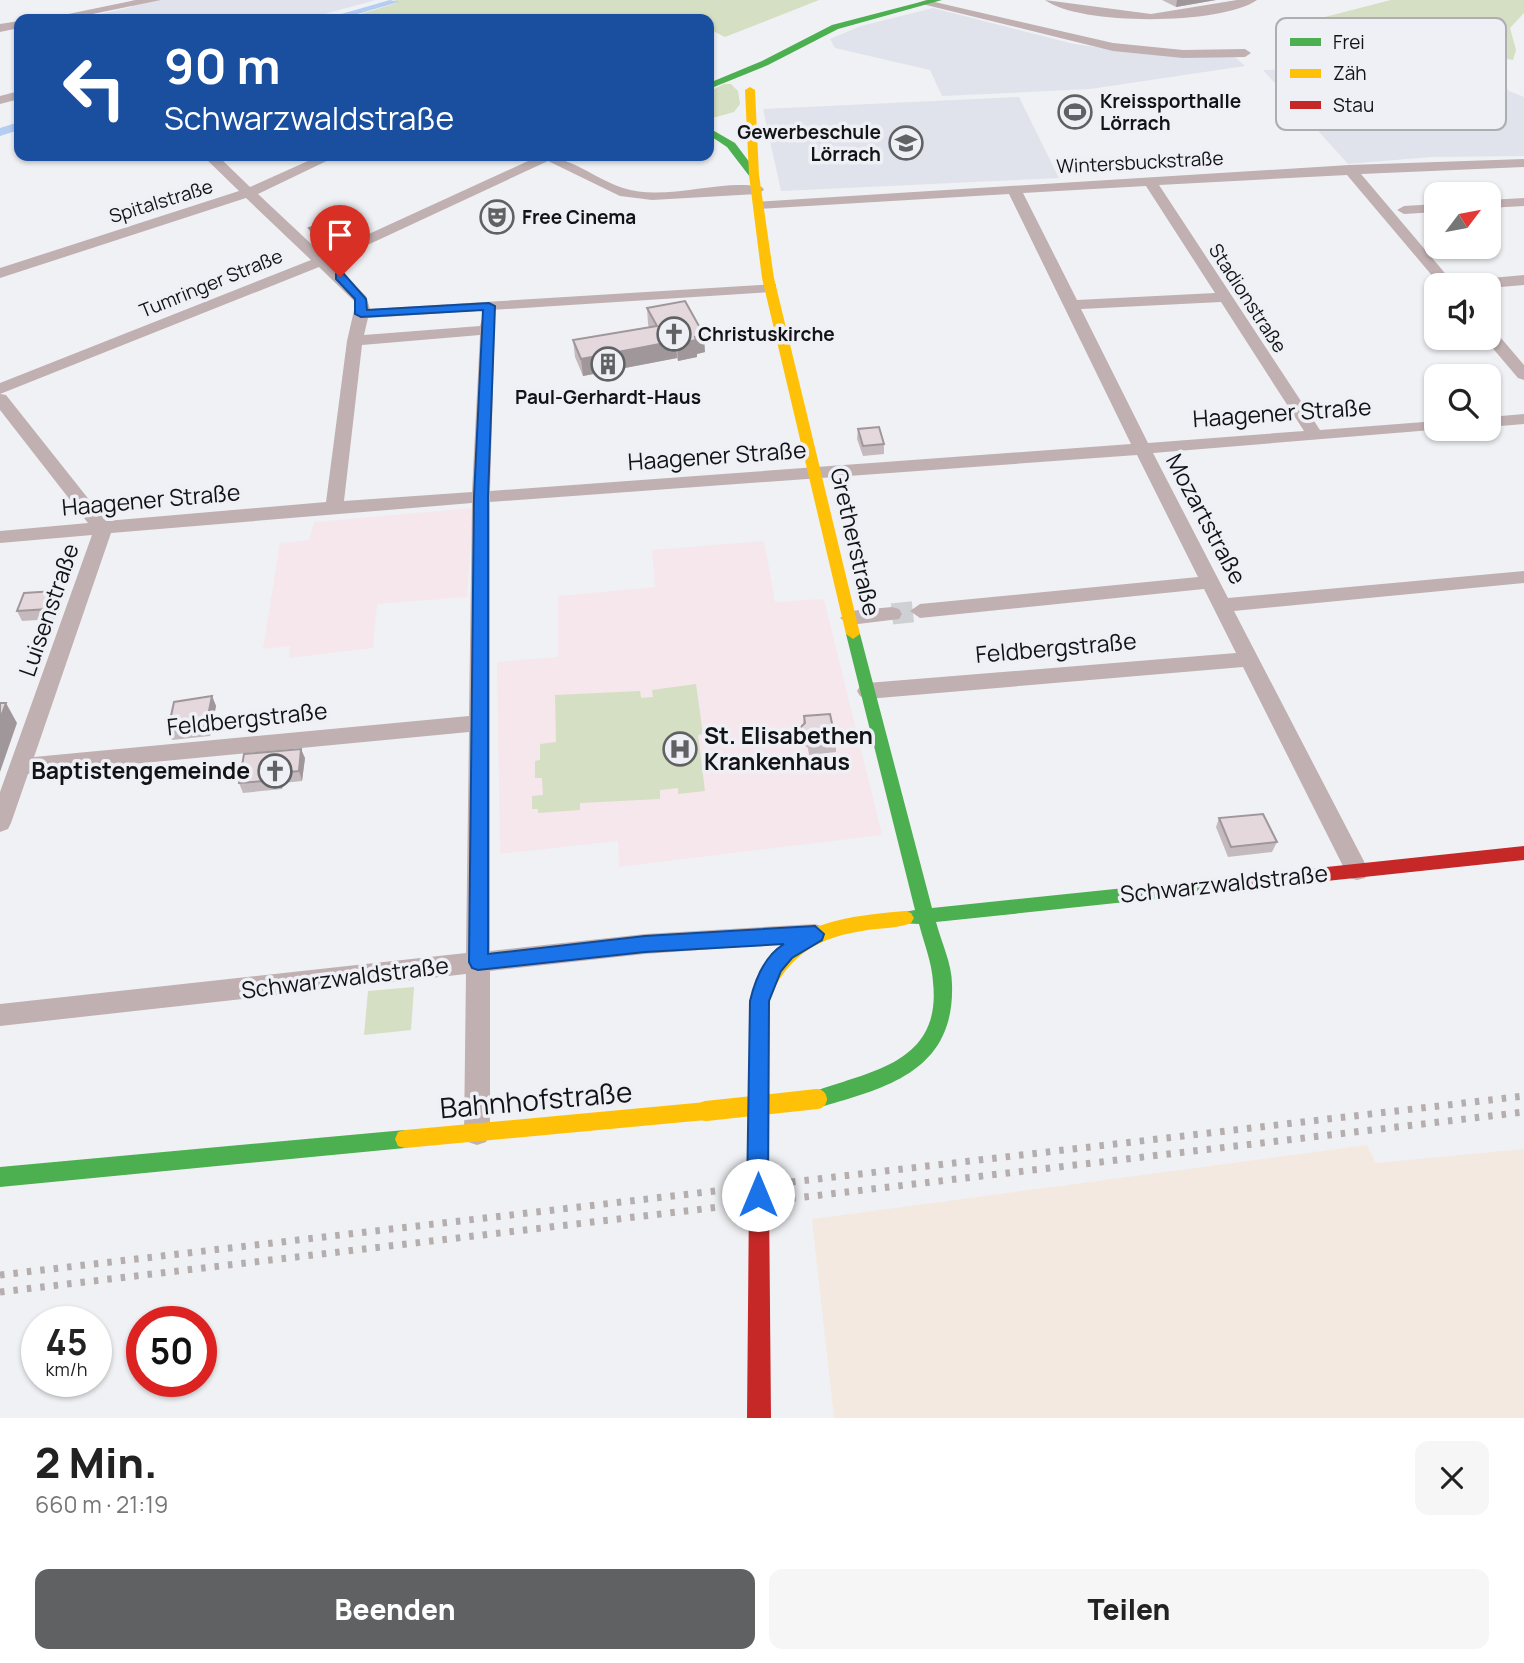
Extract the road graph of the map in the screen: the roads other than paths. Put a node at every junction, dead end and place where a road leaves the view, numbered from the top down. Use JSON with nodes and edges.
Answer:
{"nodes":[{"id":1,"x":155,"y":0,"type":"edge"},
{"id":2,"x":1051,"y":0,"type":"edge"},
{"id":3,"x":1251,"y":0,"type":"edge"},
{"id":4,"x":933,"y":1,"type":"edge"},
{"id":5,"x":63,"y":14,"type":"edge"},
{"id":6,"x":1245,"y":53,"type":"dead end"},
{"id":7,"x":765,"y":63,"type":"junction"},
{"id":8,"x":730,"y":78,"type":"junction"},
{"id":9,"x":714,"y":84,"type":"edge"},
{"id":10,"x":750,"y":90,"type":"junction"},
{"id":11,"x":751,"y":107,"type":"junction"},
{"id":12,"x":723,"y":119,"type":"edge"},
{"id":13,"x":714,"y":134,"type":"edge"},
{"id":14,"x":216,"y":161,"type":"edge"},
{"id":15,"x":319,"y":161,"type":"edge"},
{"id":16,"x":537,"y":161,"type":"edge"},
{"id":17,"x":558,"y":161,"type":"edge"},
{"id":18,"x":1524,"y":163,"type":"edge"},
{"id":19,"x":1349,"y":169,"type":"junction"},
{"id":20,"x":1150,"y":180,"type":"junction"},
{"id":21,"x":1014,"y":189,"type":"junction"},
{"id":22,"x":757,"y":190,"type":"junction"},
{"id":23,"x":250,"y":192,"type":"junction"},
{"id":24,"x":1524,"y":202,"type":"edge"},
{"id":25,"x":1502,"y":203,"type":"edge"},
{"id":26,"x":1424,"y":209,"type":"edge"},
{"id":27,"x":1404,"y":210,"type":"dead end"},
{"id":28,"x":322,"y":261,"type":"junction"},
{"id":29,"x":0,"y":273,"type":"edge"},
{"id":30,"x":1438,"y":273,"type":"edge"},
{"id":31,"x":1524,"y":280,"type":"edge"},
{"id":32,"x":1501,"y":282,"type":"edge"},
{"id":33,"x":771,"y":287,"type":"junction"},
{"id":34,"x":1224,"y":297,"type":"junction"},
{"id":35,"x":1070,"y":305,"type":"junction"},
{"id":36,"x":489,"y":306,"type":"junction"},
{"id":37,"x":361,"y":314,"type":"junction"},
{"id":38,"x":488,"y":330,"type":"junction"},
{"id":39,"x":355,"y":341,"type":"junction"},
{"id":40,"x":1501,"y":348,"type":"edge"},
{"id":41,"x":1524,"y":375,"type":"edge"},
{"id":42,"x":0,"y":389,"type":"edge"},
{"id":43,"x":0,"y":399,"type":"edge"},
{"id":44,"x":1524,"y":419,"type":"edge"},
{"id":45,"x":1501,"y":421,"type":"edge"},
{"id":46,"x":1424,"y":427,"type":"edge"},
{"id":47,"x":1315,"y":435,"type":"junction"},
{"id":48,"x":1142,"y":448,"type":"junction"},
{"id":49,"x":816,"y":474,"type":"junction"},
{"id":50,"x":481,"y":497,"type":"junction"},
{"id":51,"x":334,"y":507,"type":"junction"},
{"id":52,"x":103,"y":530,"type":"junction"},
{"id":53,"x":0,"y":537,"type":"edge"},
{"id":54,"x":1524,"y":577,"type":"edge"},
{"id":55,"x":1211,"y":582,"type":"junction"},
{"id":56,"x":1223,"y":604,"type":"junction"},
{"id":57,"x":920,"y":611,"type":"tunnel mouth"},
{"id":58,"x":892,"y":614,"type":"tunnel mouth"},
{"id":59,"x":850,"y":618,"type":"junction"},
{"id":60,"x":1250,"y":659,"type":"junction"},
{"id":61,"x":867,"y":691,"type":"junction"},
{"id":62,"x":479,"y":723,"type":"junction"},
{"id":63,"x":20,"y":767,"type":"junction"},
{"id":64,"x":0,"y":823,"type":"edge"},
{"id":65,"x":1524,"y":853,"type":"edge"},
{"id":66,"x":1357,"y":871,"type":"junction"},
{"id":67,"x":925,"y":916,"type":"junction"},
{"id":68,"x":815,"y":934,"type":"junction"},
{"id":69,"x":478,"y":962,"type":"junction"},
{"id":70,"x":0,"y":1015,"type":"edge"},
{"id":71,"x":477,"y":1133,"type":"junction"},
{"id":72,"x":0,"y":1177,"type":"edge"},
{"id":73,"x":759,"y":1418,"type":"edge"}],
"edges":[{"from":1,"to":5,"type":"street"},
{"from":2,"to":3,"type":"street"},
{"from":4,"to":6,"type":"street"},
{"from":4,"to":7,"type":"main road"},
{"from":7,"to":8,"type":"main road"},
{"from":7,"to":10,"type":"main road"},
{"from":8,"to":9,"type":"main road"},
{"from":8,"to":10,"type":"main road"},
{"from":10,"to":11,"type":"main road","name":"Gretherstraße"},
{"from":11,"to":12,"type":"main road"},
{"from":11,"to":22,"type":"main road","name":"Gretherstraße"},
{"from":13,"to":22,"type":"main road","name":"Gretherstraße"},
{"from":14,"to":23,"type":"street"},
{"from":15,"to":23,"type":"street","name":"Spitalstraße"},
{"from":16,"to":28,"type":"street","name":"Tumringer Straße"},
{"from":17,"to":22,"type":"street","name":"Wintersbuckstraße"},
{"from":18,"to":19,"type":"street","name":"Wintersbuckstraße"},
{"from":19,"to":20,"type":"street","name":"Wintersbuckstraße"},
{"from":19,"to":30,"type":"street"},
{"from":20,"to":21,"type":"street","name":"Wintersbuckstraße"},
{"from":20,"to":34,"type":"street","name":"Stadionstraße"},
{"from":21,"to":22,"type":"street","name":"Wintersbuckstraße"},
{"from":21,"to":35,"type":"street","name":"Mozartstraße"},
{"from":22,"to":33,"type":"main road","name":"Gretherstraße"},
{"from":23,"to":28,"type":"street"},
{"from":23,"to":29,"type":"street","name":"Spitalstraße"},
{"from":24,"to":25,"type":"street"},
{"from":26,"to":27,"type":"street"},
{"from":28,"to":37,"type":"street"},
{"from":28,"to":42,"type":"street","name":"Tumringer Straße"},
{"from":31,"to":32,"type":"street"},
{"from":33,"to":36,"type":"street"},
{"from":33,"to":49,"type":"main road","name":"Gretherstraße"},
{"from":34,"to":35,"type":"street"},
{"from":34,"to":47,"type":"street","name":"Stadionstraße"},
{"from":35,"to":48,"type":"street","name":"Mozartstraße"},
{"from":36,"to":37,"type":"street"},
{"from":36,"to":38,"type":"street"},
{"from":37,"to":39,"type":"street"},
{"from":38,"to":39,"type":"street"},
{"from":38,"to":50,"type":"street"},
{"from":39,"to":51,"type":"street"},
{"from":40,"to":41,"type":"street"},
{"from":43,"to":52,"type":"street","name":"Luisenstraße"},
{"from":44,"to":45,"type":"street"},
{"from":46,"to":47,"type":"street","name":"Haagener Straße"},
{"from":47,"to":48,"type":"street","name":"Haagener Straße"},
{"from":48,"to":49,"type":"street","name":"Haagener Straße"},
{"from":48,"to":55,"type":"street","name":"Mozartstraße"},
{"from":49,"to":50,"type":"street","name":"Haagener Straße"},
{"from":49,"to":59,"type":"main road","name":"Gretherstraße"},
{"from":50,"to":51,"type":"street","name":"Haagener Straße"},
{"from":50,"to":62,"type":"street"},
{"from":51,"to":52,"type":"street","name":"Haagener Straße"},
{"from":52,"to":53,"type":"street","name":"Haagener Straße"},
{"from":52,"to":63,"type":"street","name":"Luisenstraße"},
{"from":54,"to":56,"type":"street"},
{"from":55,"to":56,"type":"street","name":"Mozartstraße"},
{"from":55,"to":57,"type":"street"},
{"from":56,"to":60,"type":"street","name":"Mozartstraße"},
{"from":58,"to":59,"type":"street"},
{"from":59,"to":61,"type":"main road","name":"Gretherstraße"},
{"from":60,"to":61,"type":"street","name":"Feldbergstraße"},
{"from":60,"to":66,"type":"street","name":"Mozartstraße"},
{"from":61,"to":67,"type":"main road","name":"Gretherstraße"},
{"from":62,"to":63,"type":"street","name":"Feldbergstraße"},
{"from":62,"to":69,"type":"street"},
{"from":63,"to":64,"type":"street","name":"Luisenstraße"},
{"from":65,"to":66,"type":"main road","name":"Schwarzwaldstraße"},
{"from":66,"to":67,"type":"main road","name":"Schwarzwaldstraße"},
{"from":67,"to":68,"type":"main road","name":"Schwarzwaldstraße"},
{"from":67,"to":71,"type":"main road","name":"Bahnhofstraße","bridge":true},
{"from":68,"to":69,"type":"street","name":"Schwarzwaldstraße"},
{"from":68,"to":73,"type":"main road","name":"Schwarzwaldstraße"},
{"from":69,"to":70,"type":"street","name":"Schwarzwaldstraße"},
{"from":69,"to":71,"type":"street"},
{"from":71,"to":72,"type":"main road","name":"Bahnhofstraße"}]}
